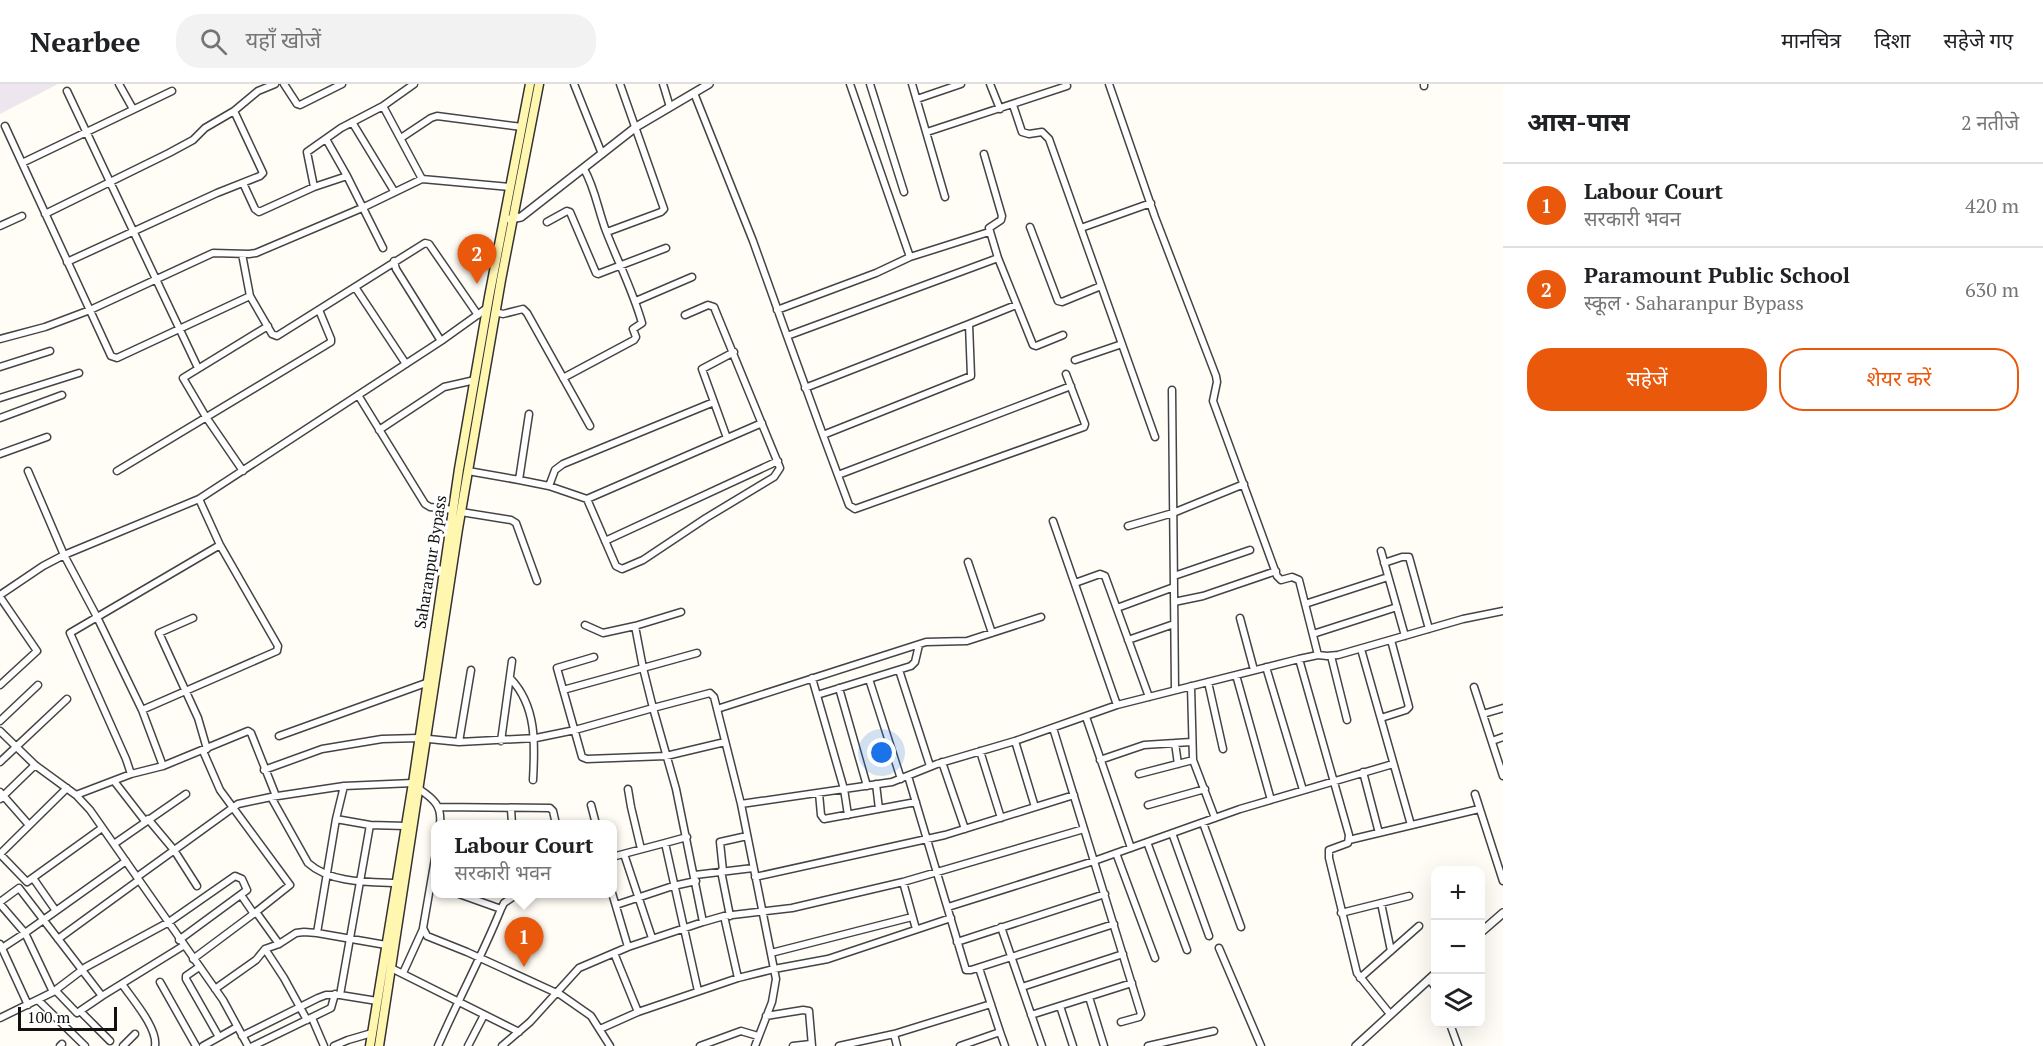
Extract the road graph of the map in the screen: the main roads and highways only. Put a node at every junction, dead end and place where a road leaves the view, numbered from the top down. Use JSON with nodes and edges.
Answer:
{"nodes":[{"id":1,"x":530,"y":84,"type":"edge"},
{"id":2,"x":539,"y":84,"type":"edge"},
{"id":3,"x":509,"y":219,"type":"junction"},
{"id":4,"x":493,"y":310,"type":"junction"},
{"id":5,"x":461,"y":489,"type":"junction"},
{"id":6,"x":457,"y":511,"type":"junction"},
{"id":7,"x":423,"y":739,"type":"junction"},
{"id":8,"x":416,"y":786,"type":"junction"},
{"id":9,"x":370,"y":1046,"type":"edge"},
{"id":10,"x":379,"y":1046,"type":"edge"}],
"edges":[{"from":1,"to":3,"type":"main road","name":"Saharanpur Bypass"},
{"from":2,"to":3,"type":"main road"},
{"from":3,"to":4,"type":"main road","name":"Saharanpur Bypass"},
{"from":4,"to":5,"type":"main road","name":"Saharanpur Bypass"},
{"from":4,"to":5,"type":"main road"},
{"from":5,"to":6,"type":"main road","name":"Saharanpur Bypass"},
{"from":6,"to":7,"type":"main road"},
{"from":6,"to":7,"type":"main road","name":"Saharanpur Bypass"},
{"from":7,"to":8,"type":"main road","name":"Saharanpur Bypass"},
{"from":8,"to":9,"type":"main road","name":"Saharanpur Bypass"},
{"from":8,"to":10,"type":"main road"}]}
